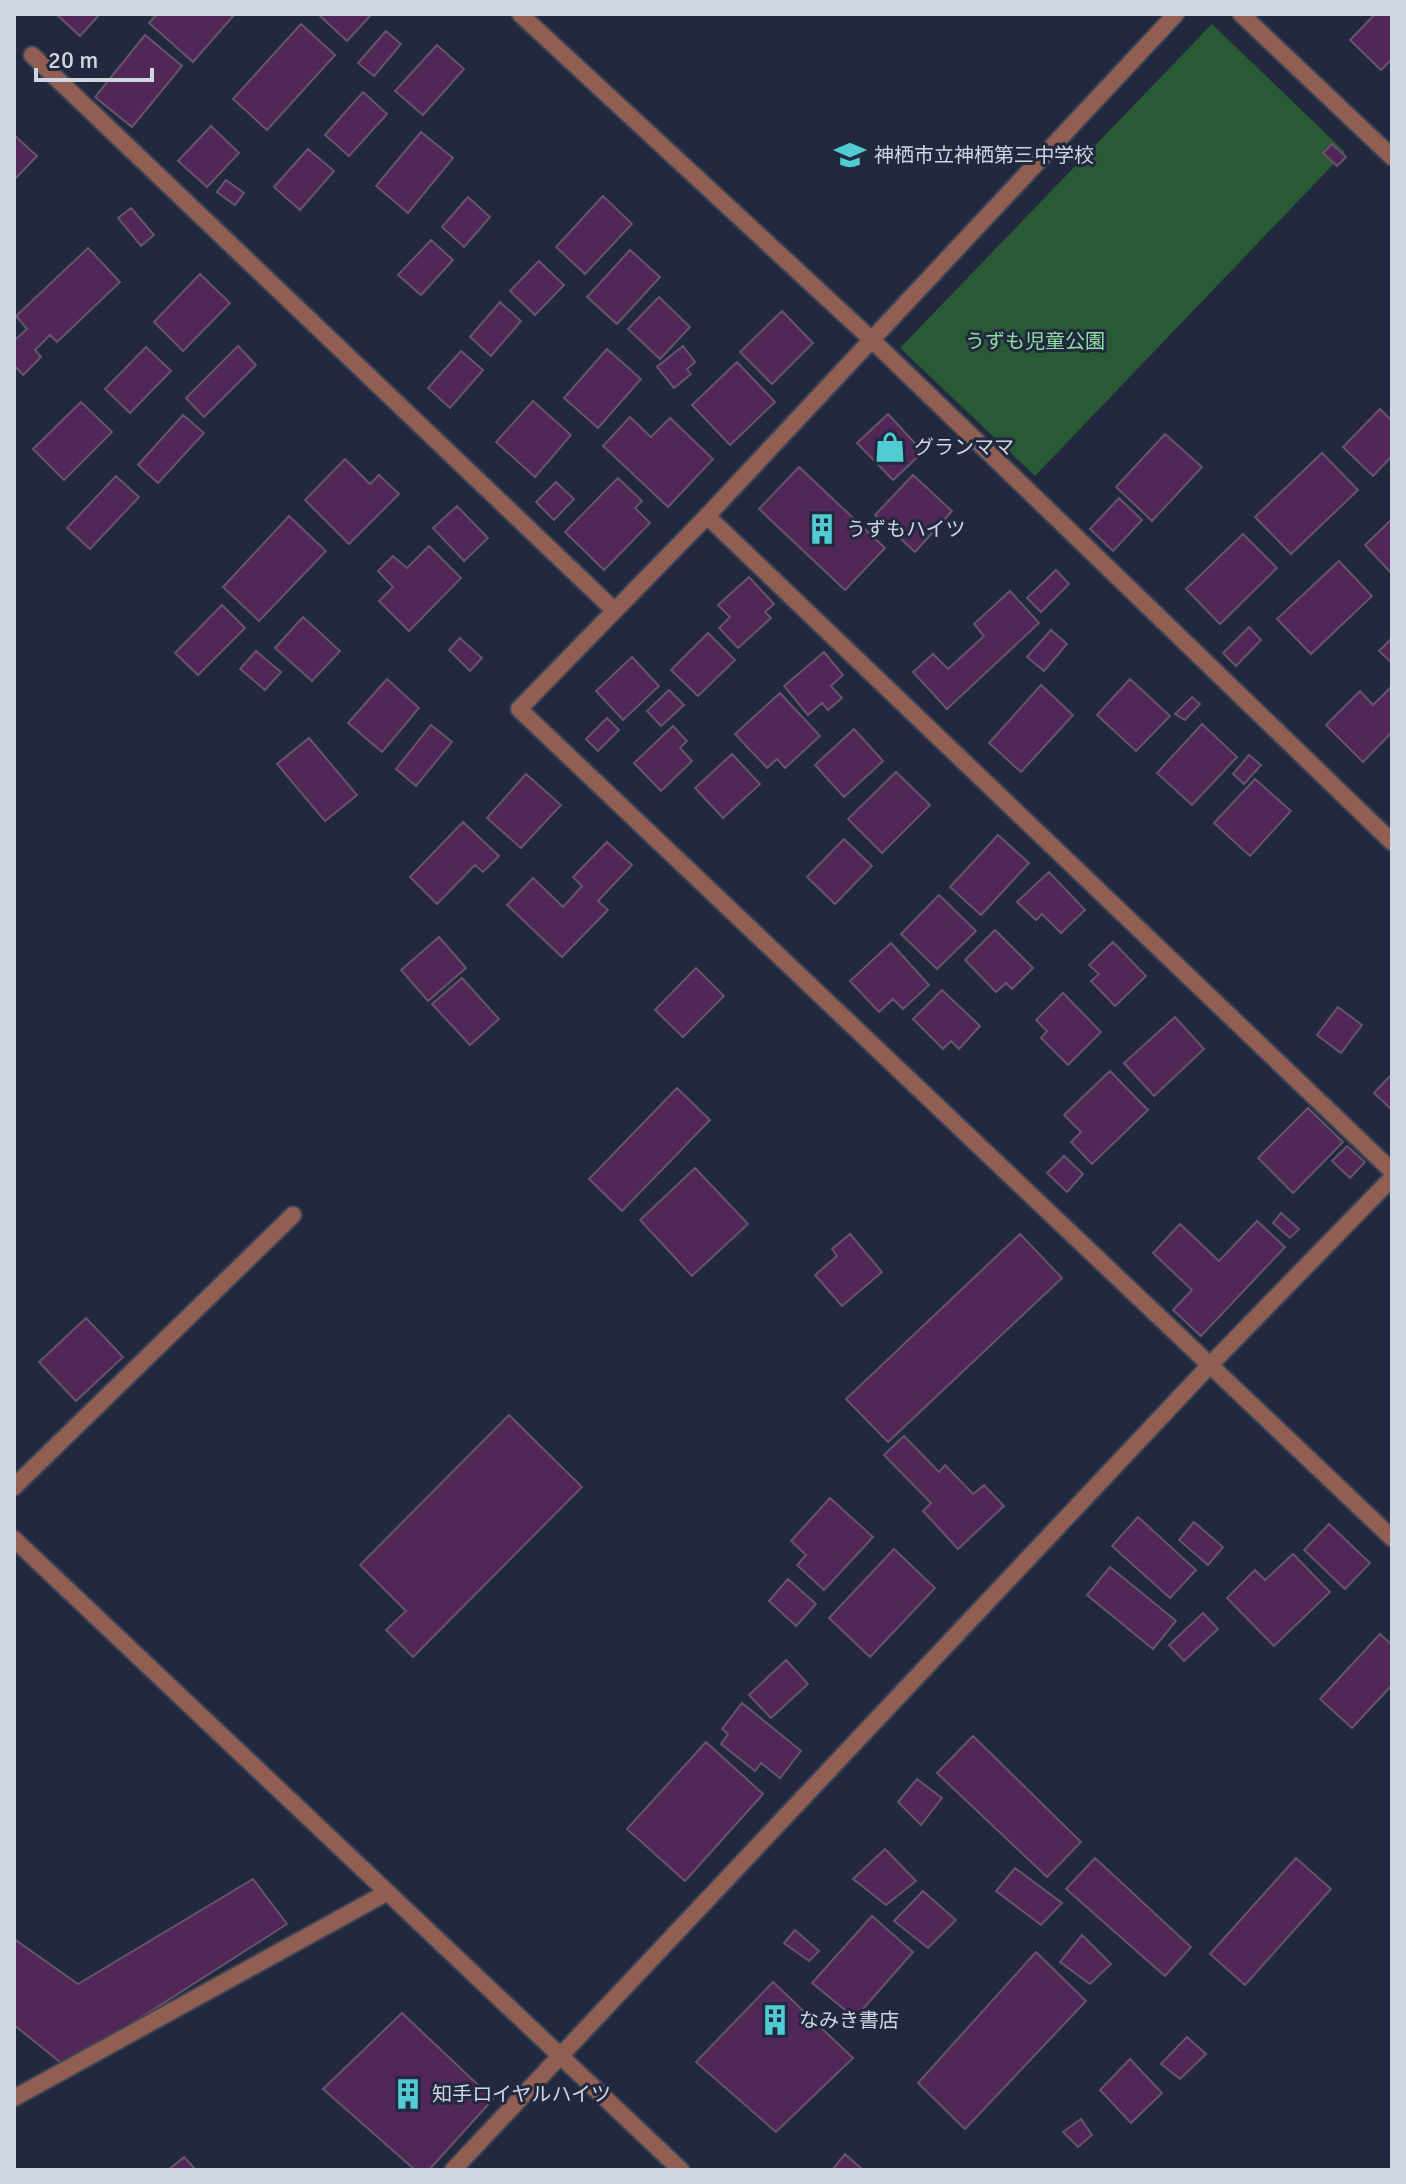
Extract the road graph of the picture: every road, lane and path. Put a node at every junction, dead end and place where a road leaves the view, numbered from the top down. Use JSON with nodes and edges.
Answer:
{"nodes":[{"id":1,"x":520,"y":14,"type":"edge"},
{"id":2,"x":1176,"y":14,"type":"edge"},
{"id":3,"x":1241,"y":14,"type":"edge"},
{"id":4,"x":32,"y":55,"type":"dead end"},
{"id":5,"x":1392,"y":157,"type":"edge"},
{"id":6,"x":871,"y":339,"type":"junction"},
{"id":7,"x":707,"y":516,"type":"junction"},
{"id":8,"x":614,"y":610,"type":"junction"},
{"id":9,"x":1392,"y":842,"type":"edge"},
{"id":10,"x":1392,"y":1171,"type":"edge"},
{"id":11,"x":1392,"y":1178,"type":"edge"},
{"id":12,"x":293,"y":1215,"type":"dead end"},
{"id":13,"x":1210,"y":1365,"type":"junction"},
{"id":14,"x":14,"y":1487,"type":"edge"},
{"id":15,"x":1392,"y":1538,"type":"edge"},
{"id":16,"x":14,"y":1539,"type":"edge"},
{"id":17,"x":386,"y":1893,"type":"junction"},
{"id":18,"x":560,"y":2056,"type":"junction"},
{"id":19,"x":14,"y":2098,"type":"edge"},
{"id":20,"x":453,"y":2170,"type":"edge"},
{"id":21,"x":681,"y":2170,"type":"edge"}],
"edges":[{"from":1,"to":6,"type":"street"},
{"from":2,"to":6,"type":"street"},
{"from":3,"to":5,"type":"street"},
{"from":4,"to":8,"type":"street"},
{"from":6,"to":7,"type":"street"},
{"from":6,"to":9,"type":"street"},
{"from":7,"to":8,"type":"street"},
{"from":7,"to":10,"type":"street"},
{"from":8,"to":13,"type":"street"},
{"from":11,"to":13,"type":"street"},
{"from":12,"to":14,"type":"street"},
{"from":13,"to":15,"type":"street"},
{"from":13,"to":18,"type":"street"},
{"from":16,"to":17,"type":"street"},
{"from":17,"to":18,"type":"street"},
{"from":17,"to":19,"type":"street"},
{"from":18,"to":20,"type":"street"},
{"from":18,"to":21,"type":"street"}]}
